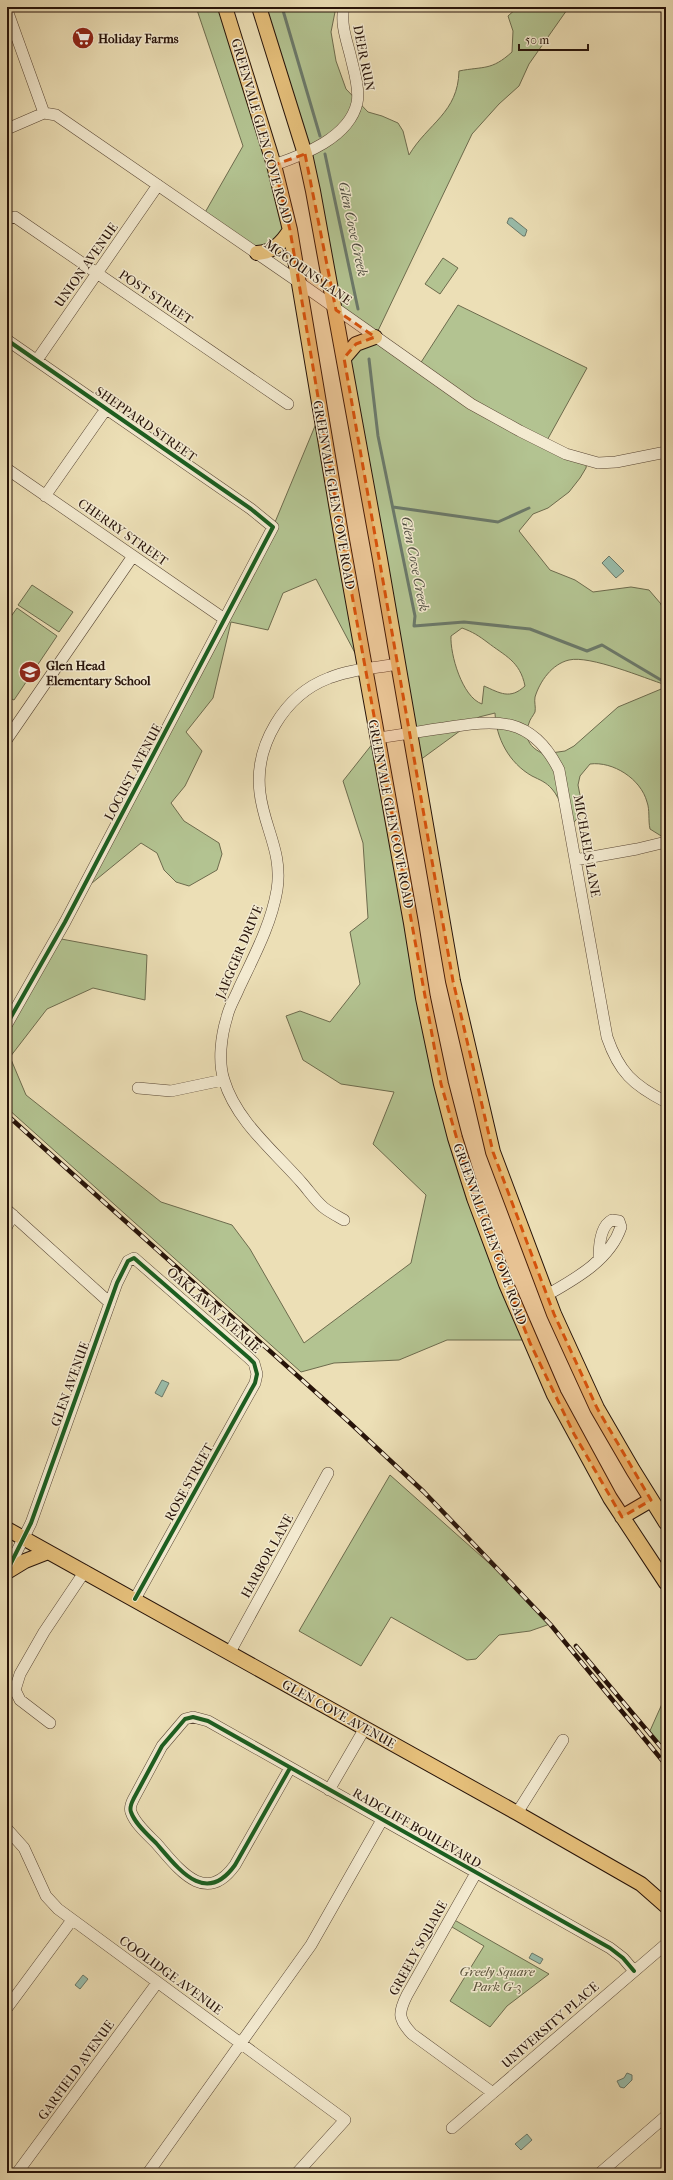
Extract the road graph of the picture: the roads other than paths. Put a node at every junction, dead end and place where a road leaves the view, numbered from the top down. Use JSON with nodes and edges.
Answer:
{"nodes":[{"id":1,"x":225,"y":7,"type":"edge"},
{"id":2,"x":259,"y":7,"type":"edge"},
{"id":3,"x":344,"y":7,"type":"edge"},
{"id":4,"x":7,"y":10,"type":"edge"},
{"id":5,"x":44,"y":113,"type":"junction"},
{"id":6,"x":7,"y":129,"type":"edge"},
{"id":7,"x":305,"y":154,"type":"junction"},
{"id":8,"x":274,"y":165,"type":"junction"},
{"id":9,"x":158,"y":185,"type":"junction"},
{"id":10,"x":7,"y":219,"type":"edge"},
{"id":11,"x":290,"y":230,"type":"junction"},
{"id":12,"x":257,"y":253,"type":"junction"},
{"id":13,"x":96,"y":274,"type":"junction"},
{"id":14,"x":297,"y":281,"type":"junction"},
{"id":15,"x":336,"y":310,"type":"junction"},
{"id":16,"x":375,"y":337,"type":"junction"},
{"id":17,"x":7,"y":340,"type":"edge"},
{"id":18,"x":344,"y":358,"type":"junction"},
{"id":19,"x":37,"y":360,"type":"junction"},
{"id":20,"x":288,"y":404,"type":"dead end"},
{"id":21,"x":106,"y":409,"type":"junction"},
{"id":22,"x":666,"y":452,"type":"edge"},
{"id":23,"x":7,"y":469,"type":"edge"},
{"id":24,"x":45,"y":496,"type":"junction"},
{"id":25,"x":273,"y":527,"type":"joint"},
{"id":26,"x":133,"y":556,"type":"junction"},
{"id":27,"x":224,"y":618,"type":"junction"},
{"id":28,"x":398,"y":664,"type":"junction"},
{"id":29,"x":364,"y":670,"type":"junction"},
{"id":30,"x":411,"y":733,"type":"junction"},
{"id":31,"x":377,"y":738,"type":"junction"},
{"id":32,"x":7,"y":739,"type":"edge"},
{"id":33,"x":666,"y":842,"type":"edge"},
{"id":34,"x":575,"y":860,"type":"junction"},
{"id":35,"x":7,"y":1024,"type":"edge"},
{"id":36,"x":223,"y":1080,"type":"junction"},
{"id":37,"x":138,"y":1088,"type":"dead end"},
{"id":38,"x":666,"y":1102,"type":"edge"},
{"id":39,"x":10,"y":1212,"type":"edge"},
{"id":40,"x":344,"y":1220,"type":"dead end"},
{"id":41,"x":7,"y":1226,"type":"edge"},
{"id":42,"x":599,"y":1258,"type":"dead end"},
{"id":43,"x":147,"y":1269,"type":"joint"},
{"id":44,"x":547,"y":1295,"type":"junction"},
{"id":45,"x":110,"y":1303,"type":"junction"},
{"id":46,"x":257,"y":1374,"type":"joint"},
{"id":47,"x":328,"y":1473,"type":"dead end"},
{"id":48,"x":651,"y":1500,"type":"junction"},
{"id":49,"x":622,"y":1517,"type":"junction"},
{"id":50,"x":666,"y":1523,"type":"edge"},
{"id":51,"x":7,"y":1529,"type":"edge"},
{"id":52,"x":24,"y":1539,"type":"junction"},
{"id":53,"x":48,"y":1552,"type":"junction"},
{"id":54,"x":85,"y":1571,"type":"junction"},
{"id":55,"x":7,"y":1572,"type":"edge"},
{"id":56,"x":665,"y":1579,"type":"edge"},
{"id":57,"x":135,"y":1599,"type":"junction"},
{"id":58,"x":230,"y":1652,"type":"junction"},
{"id":59,"x":50,"y":1723,"type":"dead end"},
{"id":60,"x":365,"y":1728,"type":"junction"},
{"id":61,"x":563,"y":1740,"type":"dead end"},
{"id":62,"x":290,"y":1768,"type":"junction"},
{"id":63,"x":329,"y":1790,"type":"junction"},
{"id":64,"x":517,"y":1813,"type":"junction"},
{"id":65,"x":382,"y":1820,"type":"junction"},
{"id":66,"x":7,"y":1829,"type":"edge"},
{"id":67,"x":476,"y":1873,"type":"junction"},
{"id":68,"x":666,"y":1906,"type":"edge"},
{"id":69,"x":72,"y":1920,"type":"junction"},
{"id":70,"x":666,"y":1944,"type":"edge"},
{"id":71,"x":634,"y":1971,"type":"junction"},
{"id":72,"x":157,"y":1983,"type":"junction"},
{"id":73,"x":7,"y":2008,"type":"edge"},
{"id":74,"x":241,"y":2044,"type":"junction"},
{"id":75,"x":493,"y":2093,"type":"junction"},
{"id":76,"x":666,"y":2116,"type":"edge"},
{"id":77,"x":452,"y":2128,"type":"dead end"},
{"id":78,"x":17,"y":2173,"type":"edge"},
{"id":79,"x":148,"y":2173,"type":"edge"},
{"id":80,"x":297,"y":2173,"type":"edge"},
{"id":81,"x":600,"y":2173,"type":"edge"}],
"edges":[{"from":1,"to":8,"type":"main road","name":"GREENVALE GLEN COVE ROAD"},
{"from":2,"to":7,"type":"main road"},
{"from":3,"to":7,"type":"street","name":"DEER RUN"},
{"from":4,"to":5,"type":"street"},
{"from":5,"to":6,"type":"street"},
{"from":5,"to":9,"type":"street","name":"MCCOUNS LANE"},
{"from":7,"to":8,"type":"street","name":"DEER RUN"},
{"from":7,"to":15,"type":"main road"},
{"from":8,"to":11,"type":"main road","name":"GREENVALE GLEN COVE ROAD"},
{"from":9,"to":12,"type":"street","name":"MCCOUNS LANE"},
{"from":9,"to":13,"type":"street","name":"UNION AVENUE"},
{"from":10,"to":13,"type":"street","name":"POST STREET"},
{"from":11,"to":12,"type":"main road"},
{"from":11,"to":14,"type":"main road","name":"GREENVALE GLEN COVE ROAD"},
{"from":12,"to":14,"type":"street","name":"MCCOUNS LANE"},
{"from":13,"to":19,"type":"street","name":"UNION AVENUE"},
{"from":13,"to":20,"type":"street","name":"POST STREET"},
{"from":14,"to":15,"type":"street","name":"MCCOUNS LANE"},
{"from":14,"to":29,"type":"main road","name":"GREENVALE GLEN COVE ROAD"},
{"from":15,"to":16,"type":"street","name":"MCCOUNS LANE"},
{"from":15,"to":18,"type":"main road"},
{"from":16,"to":18,"type":"main road"},
{"from":16,"to":22,"type":"street","name":"MCCOUNS LANE"},
{"from":17,"to":19,"type":"street","name":"SHEPPARD STREET"},
{"from":18,"to":28,"type":"main road"},
{"from":19,"to":21,"type":"street","name":"SHEPPARD STREET"},
{"from":21,"to":24,"type":"street"},
{"from":21,"to":25,"type":"street","name":"SHEPPARD STREET"},
{"from":23,"to":24,"type":"street","name":"CHERRY STREET"},
{"from":24,"to":26,"type":"street","name":"CHERRY STREET"},
{"from":25,"to":27,"type":"street","name":"LOCUST AVENUE"},
{"from":26,"to":27,"type":"street","name":"CHERRY STREET"},
{"from":26,"to":32,"type":"street"},
{"from":27,"to":35,"type":"street","name":"LOCUST AVENUE"},
{"from":28,"to":29,"type":"street","name":"JAEGGER DRIVE"},
{"from":28,"to":30,"type":"main road"},
{"from":29,"to":31,"type":"main road","name":"GREENVALE GLEN COVE ROAD"},
{"from":29,"to":36,"type":"street","name":"JAEGGER DRIVE"},
{"from":30,"to":31,"type":"street","name":"MICHAELS LANE"},
{"from":30,"to":34,"type":"street","name":"MICHAELS LANE"},
{"from":30,"to":44,"type":"main road"},
{"from":31,"to":49,"type":"main road","name":"GREENVALE GLEN COVE ROAD"},
{"from":33,"to":34,"type":"street"},
{"from":34,"to":38,"type":"street","name":"MICHAELS LANE"},
{"from":36,"to":37,"type":"street"},
{"from":36,"to":40,"type":"street","name":"JAEGGER DRIVE"},
{"from":39,"to":41,"type":"street"},
{"from":39,"to":45,"type":"street"},
{"from":42,"to":44,"type":"street"},
{"from":43,"to":45,"type":"street","name":"GLEN AVENUE"},
{"from":43,"to":46,"type":"street","name":"OAKLAWN AVENUE"},
{"from":44,"to":48,"type":"main road"},
{"from":45,"to":52,"type":"street","name":"GLEN AVENUE"},
{"from":46,"to":57,"type":"street","name":"ROSE STREET"},
{"from":47,"to":58,"type":"street","name":"HARBOR LANE"},
{"from":48,"to":49,"type":"main road"},
{"from":48,"to":50,"type":"main road"},
{"from":49,"to":56,"type":"main road","name":"GREENVALE GLEN COVE ROAD"},
{"from":51,"to":52,"type":"main road","name":"GLEN COVE AVENUE"},
{"from":52,"to":53,"type":"main road","name":"GLEN COVE AVENUE"},
{"from":52,"to":55,"type":"street","name":"GLEN AVENUE"},
{"from":53,"to":54,"type":"main road","name":"GLEN COVE AVENUE"},
{"from":53,"to":55,"type":"main road"},
{"from":54,"to":57,"type":"main road","name":"GLEN COVE AVENUE"},
{"from":54,"to":59,"type":"street"},
{"from":57,"to":58,"type":"main road","name":"GLEN COVE AVENUE"},
{"from":58,"to":60,"type":"main road","name":"GLEN COVE AVENUE"},
{"from":60,"to":63,"type":"street"},
{"from":60,"to":64,"type":"main road","name":"GLEN COVE AVENUE"},
{"from":61,"to":64,"type":"street"},
{"from":62,"to":62,"type":"street","name":"RADCLIFF BOULEVARD"},
{"from":62,"to":63,"type":"street","name":"RADCLIFF BOULEVARD"},
{"from":63,"to":65,"type":"street","name":"RADCLIFF BOULEVARD"},
{"from":64,"to":68,"type":"main road","name":"GLEN COVE AVENUE"},
{"from":65,"to":67,"type":"street","name":"RADCLIFF BOULEVARD"},
{"from":65,"to":74,"type":"street"},
{"from":66,"to":69,"type":"street","name":"COOLIDGE AVENUE"},
{"from":67,"to":71,"type":"street","name":"RADCLIFF BOULEVARD"},
{"from":67,"to":75,"type":"street","name":"GREELY SQUARE"},
{"from":69,"to":72,"type":"street","name":"COOLIDGE AVENUE"},
{"from":69,"to":73,"type":"street"},
{"from":70,"to":71,"type":"street","name":"UNIVERSITY PLACE"},
{"from":71,"to":75,"type":"street","name":"UNIVERSITY PLACE"},
{"from":72,"to":74,"type":"street","name":"COOLIDGE AVENUE"},
{"from":72,"to":78,"type":"street","name":"GARFIELD AVENUE"},
{"from":74,"to":79,"type":"street"},
{"from":74,"to":80,"type":"street","name":"COOLIDGE AVENUE"},
{"from":75,"to":77,"type":"street","name":"UNIVERSITY PLACE"},
{"from":76,"to":81,"type":"street"}]}
